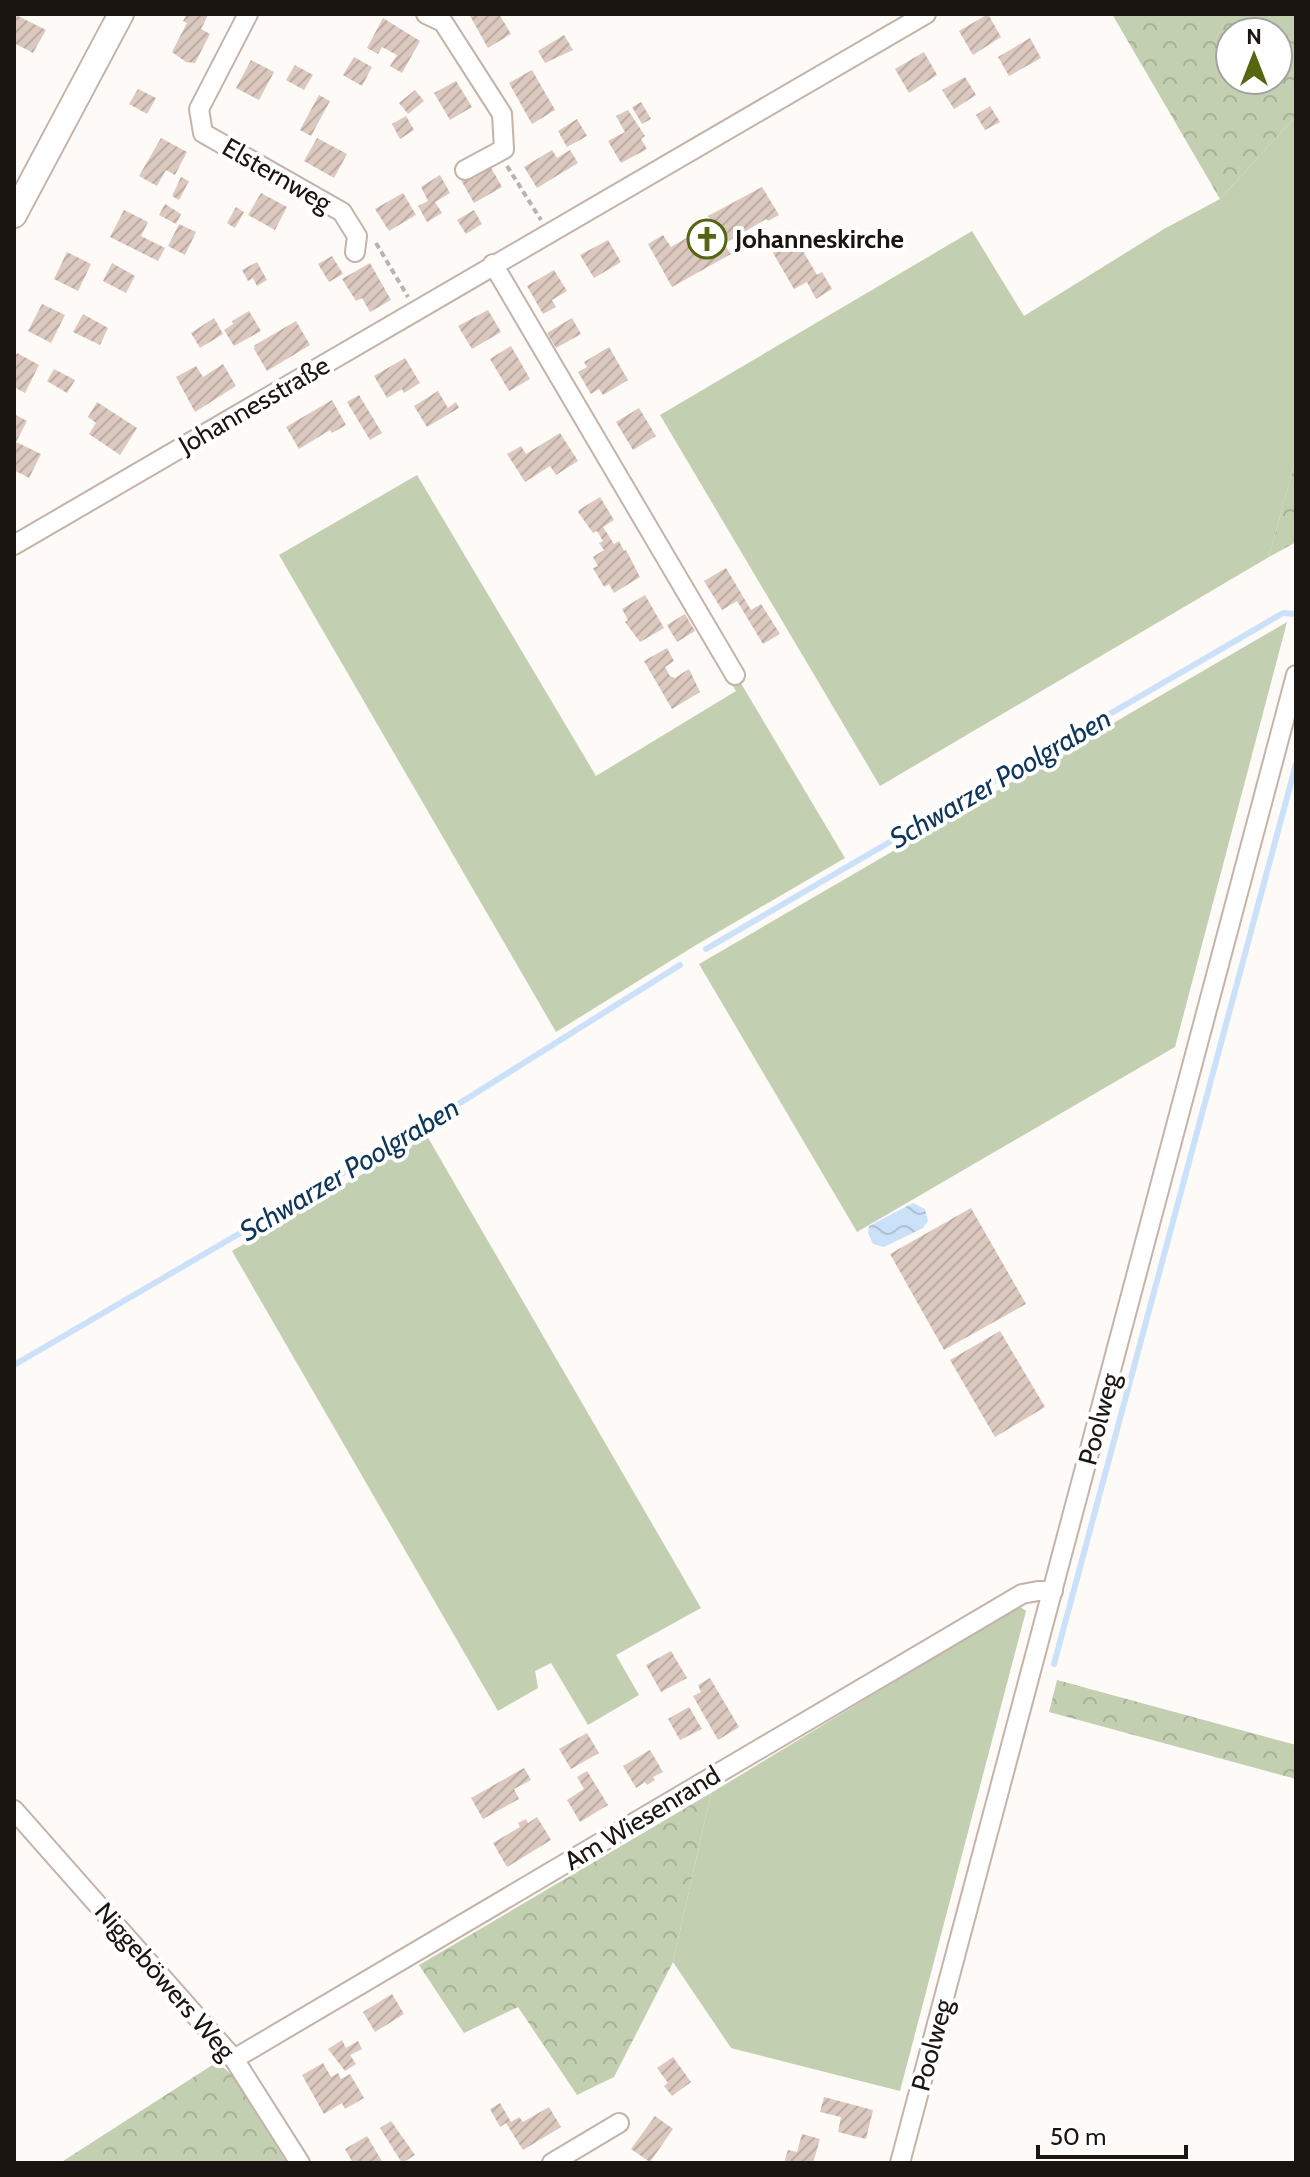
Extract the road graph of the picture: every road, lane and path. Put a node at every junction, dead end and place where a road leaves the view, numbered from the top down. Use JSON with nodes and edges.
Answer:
{"nodes":[{"id":1,"x":121,"y":14,"type":"edge"},
{"id":2,"x":248,"y":14,"type":"edge"},
{"id":3,"x":426,"y":14,"type":"edge"},
{"id":4,"x":926,"y":14,"type":"edge"},
{"id":5,"x":504,"y":149,"type":"junction"},
{"id":6,"x":465,"y":170,"type":"dead end"},
{"id":7,"x":14,"y":215,"type":"edge"},
{"id":8,"x":549,"y":232,"type":"junction"},
{"id":9,"x":356,"y":244,"type":"joint"},
{"id":10,"x":493,"y":264,"type":"junction"},
{"id":11,"x":416,"y":310,"type":"junction"},
{"id":12,"x":14,"y":545,"type":"edge"},
{"id":13,"x":735,"y":675,"type":"dead end"},
{"id":14,"x":1296,"y":675,"type":"edge"},
{"id":15,"x":1053,"y":1591,"type":"junction"},
{"id":16,"x":14,"y":1810,"type":"edge"},
{"id":17,"x":234,"y":2059,"type":"junction"},
{"id":18,"x":619,"y":2123,"type":"dead end"},
{"id":19,"x":300,"y":2163,"type":"edge"},
{"id":20,"x":552,"y":2163,"type":"edge"},
{"id":21,"x":900,"y":2163,"type":"edge"}],
"edges":[{"from":1,"to":7,"type":"main road"},
{"from":2,"to":9,"type":"street","name":"Elsternweg"},
{"from":3,"to":5,"type":"street"},
{"from":4,"to":8,"type":"street","name":"Johannesstraße"},
{"from":5,"to":6,"type":"street"},
{"from":5,"to":8,"type":"path"},
{"from":8,"to":10,"type":"street","name":"Johannesstraße"},
{"from":9,"to":11,"type":"path"},
{"from":10,"to":11,"type":"street","name":"Johannesstraße"},
{"from":10,"to":13,"type":"street"},
{"from":11,"to":12,"type":"street","name":"Johannesstraße"},
{"from":14,"to":15,"type":"street","name":"Poolweg"},
{"from":15,"to":17,"type":"street","name":"Am Wiesenrand"},
{"from":15,"to":21,"type":"street","name":"Poolweg"},
{"from":16,"to":17,"type":"street","name":"Niggeböwers Weg"},
{"from":17,"to":19,"type":"street","name":"Niggeböwers Weg"},
{"from":18,"to":20,"type":"street"}]}
